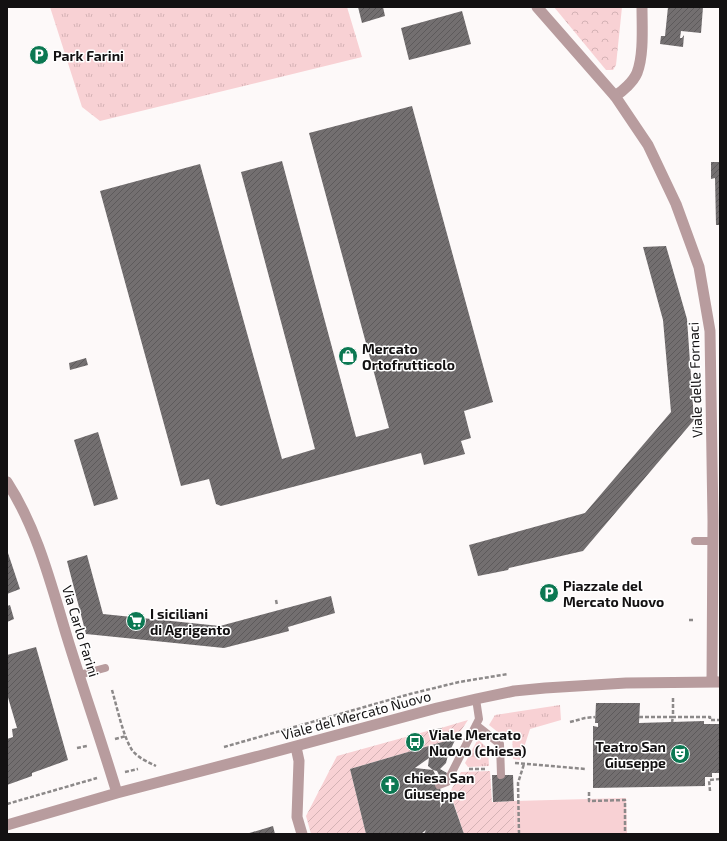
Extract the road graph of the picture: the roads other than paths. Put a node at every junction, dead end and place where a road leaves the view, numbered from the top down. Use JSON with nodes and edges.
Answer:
{"nodes":[{"id":1,"x":537,"y":7,"type":"edge"},
{"id":2,"x":642,"y":7,"type":"edge"},
{"id":3,"x":615,"y":96,"type":"junction"},
{"id":4,"x":7,"y":482,"type":"edge"},
{"id":5,"x":695,"y":541,"type":"dead end"},
{"id":6,"x":713,"y":541,"type":"junction"},
{"id":7,"x":105,"y":668,"type":"dead end"},
{"id":8,"x":79,"y":675,"type":"junction"},
{"id":9,"x":716,"y":682,"type":"edge"},
{"id":10,"x":476,"y":699,"type":"junction"},
{"id":11,"x":476,"y":725,"type":"junction"},
{"id":12,"x":296,"y":746,"type":"junction"},
{"id":13,"x":501,"y":768,"type":"road end"},
{"id":14,"x":439,"y":785,"type":"dead end"},
{"id":15,"x":117,"y":792,"type":"junction"},
{"id":16,"x":7,"y":825,"type":"edge"},
{"id":17,"x":302,"y":834,"type":"edge"}],
"edges":[{"from":1,"to":3,"type":"street","name":"Viale delle Fornaci"},
{"from":2,"to":3,"type":"street"},
{"from":3,"to":6,"type":"street","name":"Viale delle Fornaci"},
{"from":4,"to":8,"type":"street","name":"Via Carlo Farini"},
{"from":5,"to":6,"type":"lane"},
{"from":6,"to":9,"type":"street","name":"Viale delle Fornaci"},
{"from":7,"to":8,"type":"lane"},
{"from":8,"to":15,"type":"street","name":"Via Carlo Farini"},
{"from":9,"to":10,"type":"street","name":"Viale del Mercato Nuovo"},
{"from":10,"to":11,"type":"lane"},
{"from":10,"to":12,"type":"street","name":"Viale del Mercato Nuovo"},
{"from":11,"to":13,"type":"lane"},
{"from":11,"to":14,"type":"lane"},
{"from":12,"to":15,"type":"street","name":"Viale del Mercato Nuovo"},
{"from":12,"to":17,"type":"street"},
{"from":15,"to":16,"type":"street","name":"Viale del Mercato Nuovo"}]}
